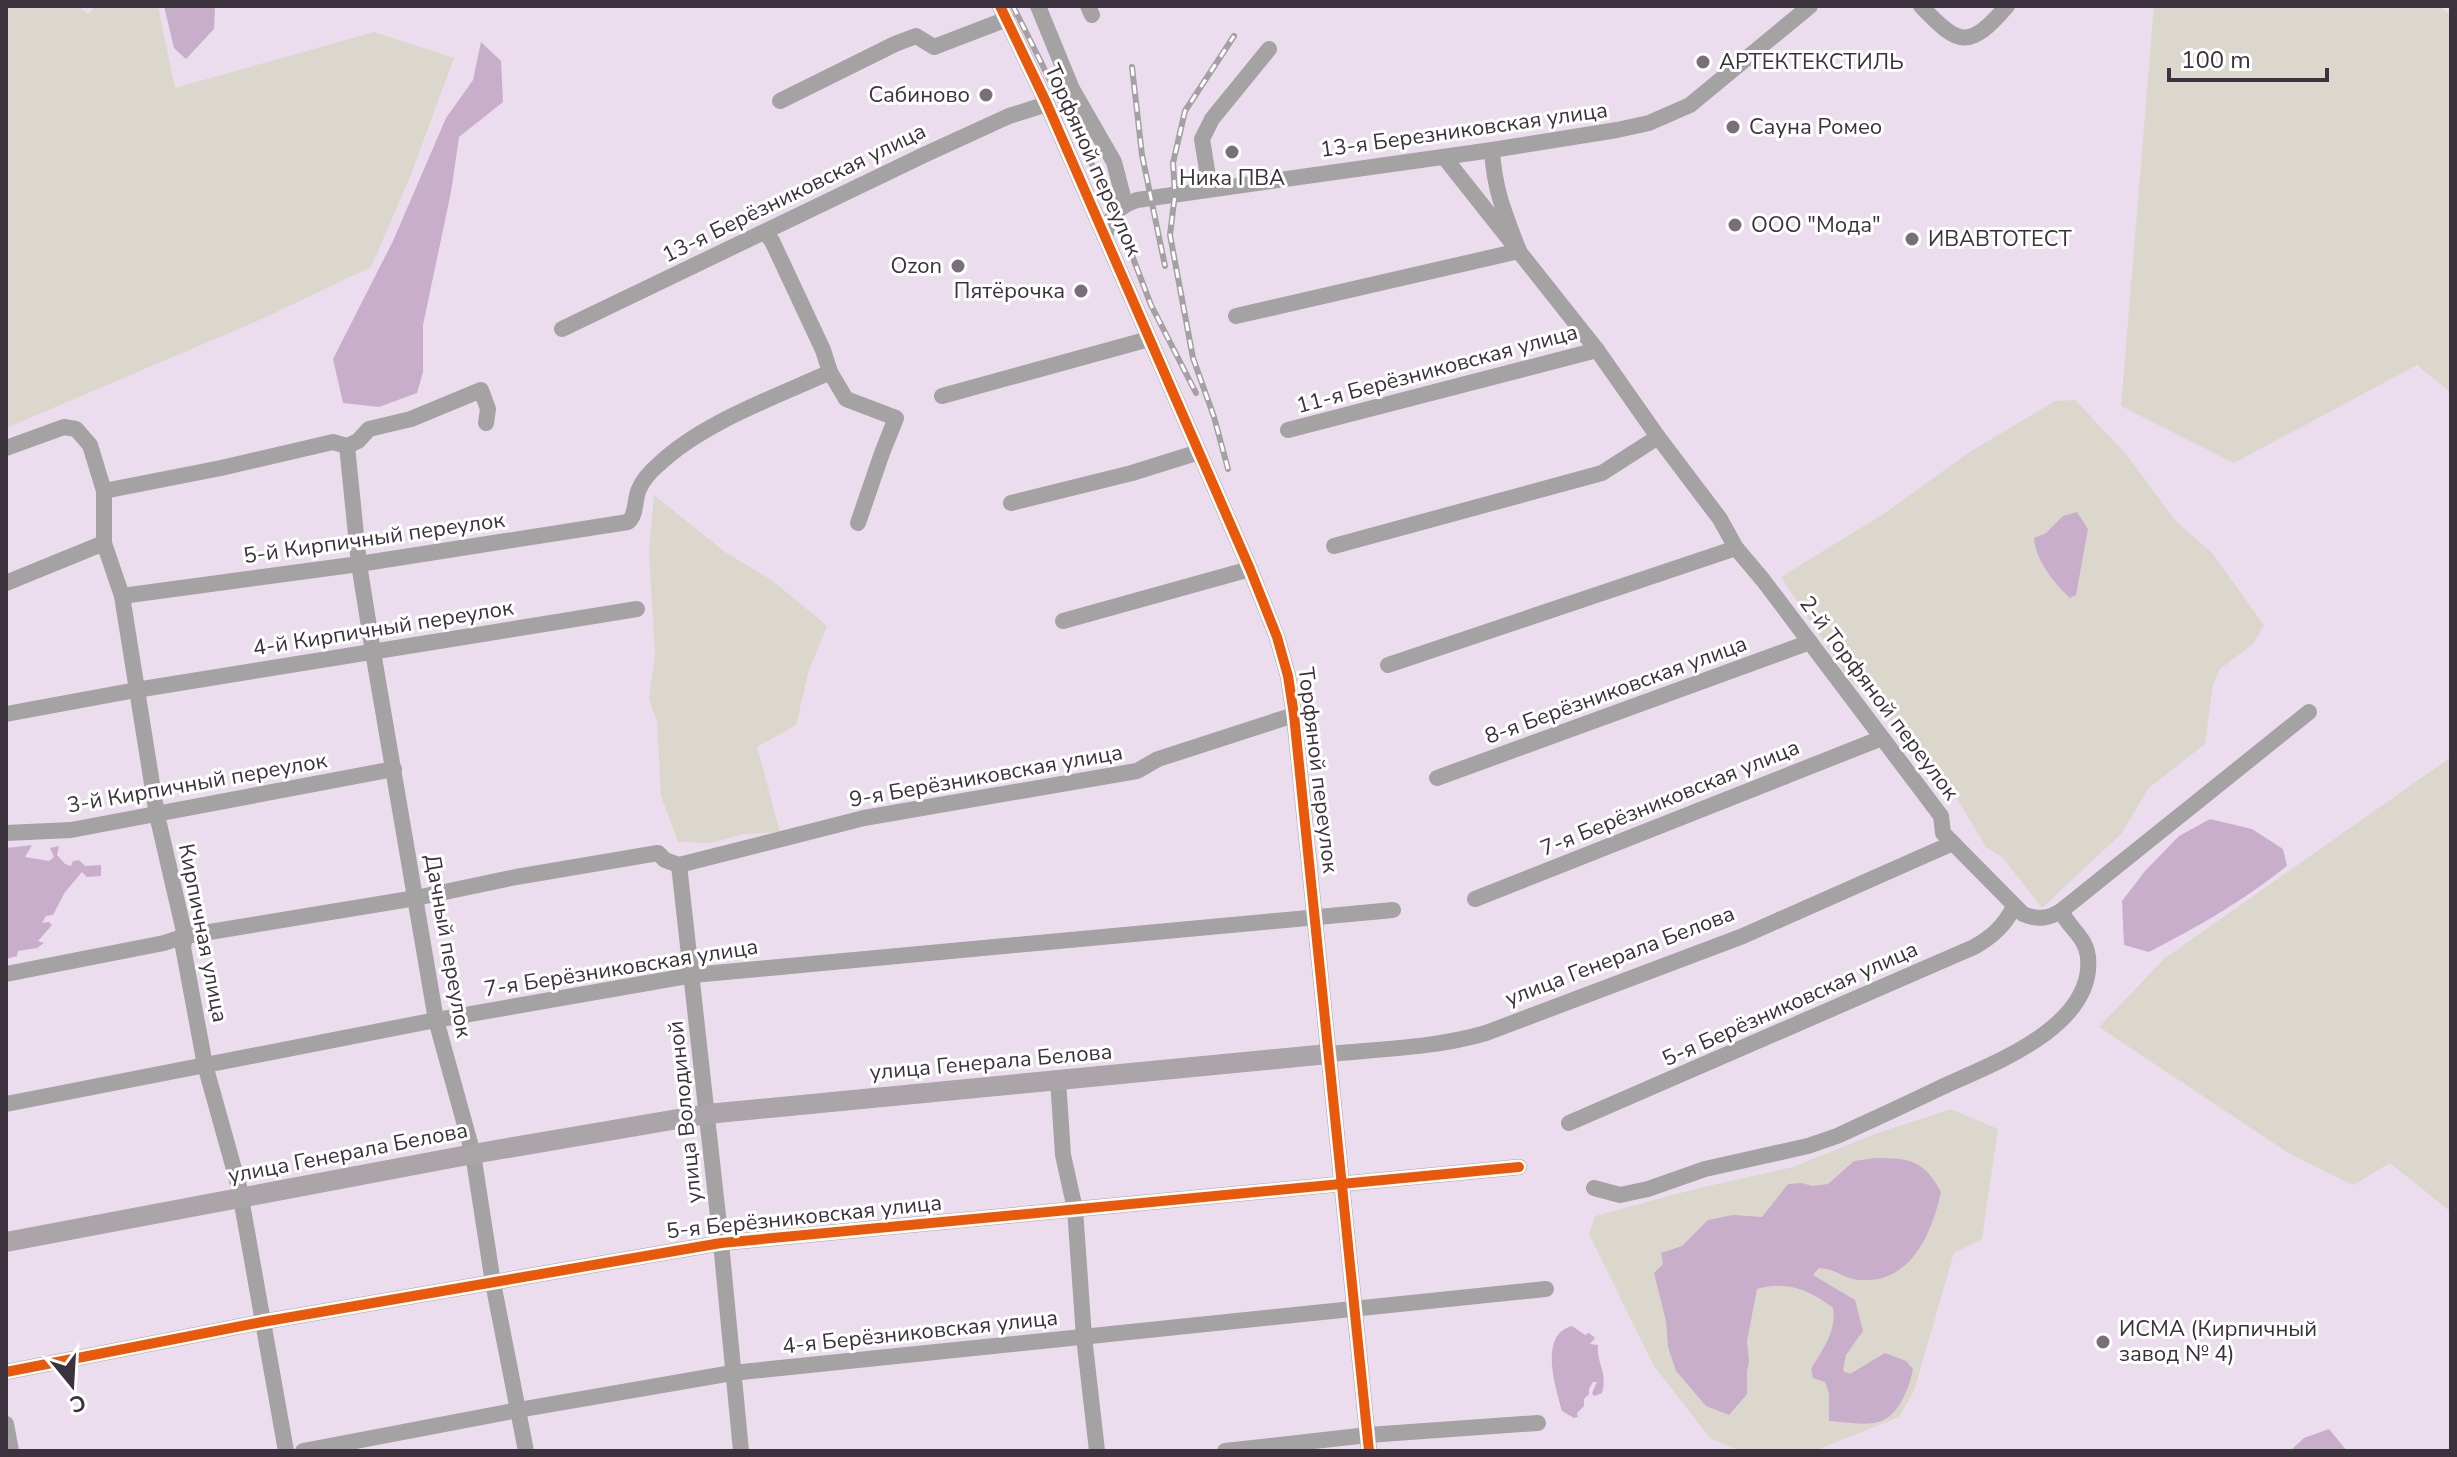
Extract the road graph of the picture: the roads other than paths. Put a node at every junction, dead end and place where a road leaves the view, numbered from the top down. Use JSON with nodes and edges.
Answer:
{"nodes":[{"id":1,"x":1038,"y":6,"type":"edge"},
{"id":2,"x":1810,"y":6,"type":"edge"},
{"id":3,"x":1921,"y":6,"type":"edge"},
{"id":4,"x":2007,"y":6,"type":"edge"},
{"id":5,"x":1004,"y":13,"type":"edge"},
{"id":6,"x":1269,"y":49,"type":"dead end"},
{"id":7,"x":780,"y":101,"type":"dead end"},
{"id":8,"x":1047,"y":104,"type":"junction"},
{"id":9,"x":1492,"y":150,"type":"junction"},
{"id":10,"x":1444,"y":157,"type":"junction"},
{"id":11,"x":1210,"y":189,"type":"junction"},
{"id":12,"x":1125,"y":204,"type":"junction"},
{"id":13,"x":765,"y":233,"type":"junction"},
{"id":14,"x":1105,"y":236,"type":"junction"},
{"id":15,"x":1519,"y":251,"type":"junction"},
{"id":16,"x":1236,"y":316,"type":"dead end"},
{"id":17,"x":562,"y":329,"type":"dead end"},
{"id":18,"x":1149,"y":339,"type":"junction"},
{"id":19,"x":1597,"y":350,"type":"junction"},
{"id":20,"x":830,"y":372,"type":"junction"},
{"id":21,"x":942,"y":396,"type":"dead end"},
{"id":22,"x":486,"y":423,"type":"dead end"},
{"id":23,"x":1288,"y":430,"type":"dead end"},
{"id":24,"x":1658,"y":437,"type":"junction"},
{"id":25,"x":347,"y":446,"type":"junction"},
{"id":26,"x":6,"y":448,"type":"edge"},
{"id":27,"x":1199,"y":452,"type":"junction"},
{"id":28,"x":104,"y":491,"type":"junction"},
{"id":29,"x":1011,"y":503,"type":"dead end"},
{"id":30,"x":858,"y":523,"type":"dead end"},
{"id":31,"x":104,"y":543,"type":"junction"},
{"id":32,"x":1334,"y":546,"type":"dead end"},
{"id":33,"x":1736,"y":548,"type":"junction"},
{"id":34,"x":359,"y":564,"type":"junction"},
{"id":35,"x":1250,"y":569,"type":"junction"},
{"id":36,"x":6,"y":583,"type":"edge"},
{"id":37,"x":122,"y":596,"type":"junction"},
{"id":38,"x":637,"y":609,"type":"dead end"},
{"id":39,"x":1063,"y":621,"type":"dead end"},
{"id":40,"x":1810,"y":642,"type":"junction"},
{"id":41,"x":373,"y":652,"type":"junction"},
{"id":42,"x":1388,"y":665,"type":"dead end"},
{"id":43,"x":136,"y":690,"type":"junction"},
{"id":44,"x":2309,"y":712,"type":"dead end"},
{"id":45,"x":6,"y":714,"type":"edge"},
{"id":46,"x":1294,"y":715,"type":"junction"},
{"id":47,"x":1882,"y":738,"type":"junction"},
{"id":48,"x":394,"y":769,"type":"junction"},
{"id":49,"x":1437,"y":778,"type":"dead end"},
{"id":50,"x":157,"y":815,"type":"junction"},
{"id":51,"x":6,"y":833,"type":"edge"},
{"id":52,"x":1953,"y":843,"type":"junction"},
{"id":53,"x":679,"y":865,"type":"junction"},
{"id":54,"x":416,"y":898,"type":"junction"},
{"id":55,"x":1475,"y":899,"type":"dead end"},
{"id":56,"x":2014,"y":907,"type":"junction"},
{"id":57,"x":1393,"y":910,"type":"dead end"},
{"id":58,"x":2061,"y":911,"type":"junction"},
{"id":59,"x":1316,"y":918,"type":"junction"},
{"id":60,"x":185,"y":936,"type":"junction"},
{"id":61,"x":6,"y":974,"type":"edge"},
{"id":62,"x":693,"y":975,"type":"junction"},
{"id":63,"x":436,"y":1020,"type":"junction"},
{"id":64,"x":1328,"y":1054,"type":"junction"},
{"id":65,"x":205,"y":1065,"type":"junction"},
{"id":66,"x":1058,"y":1080,"type":"junction"},
{"id":67,"x":6,"y":1104,"type":"edge"},
{"id":68,"x":707,"y":1114,"type":"junction"},
{"id":69,"x":1569,"y":1123,"type":"dead end"},
{"id":70,"x":473,"y":1154,"type":"junction"},
{"id":71,"x":1519,"y":1167,"type":"dead end"},
{"id":72,"x":1341,"y":1182,"type":"junction"},
{"id":73,"x":1594,"y":1188,"type":"dead end"},
{"id":74,"x":241,"y":1198,"type":"junction"},
{"id":75,"x":1075,"y":1209,"type":"junction"},
{"id":76,"x":6,"y":1242,"type":"edge"},
{"id":77,"x":721,"y":1243,"type":"junction"},
{"id":78,"x":493,"y":1283,"type":"junction"},
{"id":79,"x":1546,"y":1289,"type":"dead end"},
{"id":80,"x":1355,"y":1310,"type":"junction"},
{"id":81,"x":262,"y":1322,"type":"junction"},
{"id":82,"x":1084,"y":1337,"type":"junction"},
{"id":83,"x":6,"y":1372,"type":"edge"},
{"id":84,"x":732,"y":1373,"type":"junction"},
{"id":85,"x":518,"y":1410,"type":"junction"},
{"id":86,"x":1538,"y":1423,"type":"dead end"},
{"id":87,"x":6,"y":1424,"type":"edge"},
{"id":88,"x":1368,"y":1443,"type":"edge"},
{"id":89,"x":11,"y":1451,"type":"edge"},
{"id":90,"x":286,"y":1451,"type":"edge"},
{"id":91,"x":303,"y":1451,"type":"edge"},
{"id":92,"x":526,"y":1451,"type":"edge"},
{"id":93,"x":741,"y":1451,"type":"edge"},
{"id":94,"x":1097,"y":1451,"type":"edge"},
{"id":95,"x":1225,"y":1451,"type":"edge"}],
"edges":[{"from":1,"to":12,"type":"street"},
{"from":2,"to":9,"type":"street","name":"13-я Березниковская улица"},
{"from":3,"to":4,"type":"street"},
{"from":5,"to":7,"type":"street"},
{"from":5,"to":8,"type":"street","name":"Торфяной переулок"},
{"from":6,"to":11,"type":"street"},
{"from":8,"to":13,"type":"street","name":"13-я Берёзниковская улица"},
{"from":8,"to":14,"type":"street","name":"Торфяной переулок"},
{"from":9,"to":10,"type":"street","name":"13-я Березниковская улица"},
{"from":9,"to":15,"type":"street","name":"2-й Торфяной переулок"},
{"from":10,"to":11,"type":"street","name":"13-я Березниковская улица"},
{"from":10,"to":15,"type":"street","name":"2-й Торфяной переулок"},
{"from":11,"to":12,"type":"street","name":"13-я Березниковская улица"},
{"from":12,"to":14,"type":"street"},
{"from":13,"to":17,"type":"street","name":"13-я Берёзниковская улица"},
{"from":13,"to":20,"type":"street"},
{"from":14,"to":18,"type":"street","name":"Торфяной переулок"},
{"from":15,"to":16,"type":"street"},
{"from":15,"to":19,"type":"street","name":"2-й Торфяной переулок"},
{"from":18,"to":21,"type":"street"},
{"from":18,"to":27,"type":"street","name":"Торфяной переулок"},
{"from":19,"to":23,"type":"street","name":"11-я Берёзниковская улица"},
{"from":19,"to":24,"type":"street","name":"2-й Торфяной переулок"},
{"from":20,"to":30,"type":"street"},
{"from":20,"to":34,"type":"street","name":"5-й Кирпичный переулок"},
{"from":22,"to":25,"type":"street"},
{"from":24,"to":32,"type":"street"},
{"from":24,"to":33,"type":"street","name":"2-й Торфяной переулок"},
{"from":25,"to":28,"type":"street"},
{"from":25,"to":34,"type":"street","name":"Дачный переулок"},
{"from":26,"to":28,"type":"street","name":"Кирпичная улица"},
{"from":27,"to":29,"type":"street"},
{"from":27,"to":35,"type":"street","name":"Торфяной переулок"},
{"from":28,"to":31,"type":"street","name":"Кирпичная улица"},
{"from":31,"to":36,"type":"street"},
{"from":31,"to":37,"type":"street","name":"Кирпичная улица"},
{"from":33,"to":40,"type":"street","name":"2-й Торфяной переулок"},
{"from":33,"to":42,"type":"street"},
{"from":34,"to":37,"type":"street","name":"5-й Кирпичный переулок"},
{"from":34,"to":41,"type":"street","name":"Дачный переулок"},
{"from":35,"to":39,"type":"street"},
{"from":35,"to":46,"type":"street","name":"Торфяной переулок"},
{"from":37,"to":43,"type":"street","name":"Кирпичная улица"},
{"from":38,"to":41,"type":"street","name":"4-й Кирпичный переулок"},
{"from":40,"to":47,"type":"street","name":"2-й Торфяной переулок"},
{"from":40,"to":49,"type":"street","name":"8-я Берёзниковская улица"},
{"from":41,"to":43,"type":"street","name":"4-й Кирпичный переулок"},
{"from":41,"to":48,"type":"street","name":"Дачный переулок"},
{"from":43,"to":45,"type":"street","name":"4-й Кирпичный переулок"},
{"from":43,"to":50,"type":"street","name":"Кирпичная улица"},
{"from":44,"to":58,"type":"street"},
{"from":46,"to":53,"type":"street","name":"9-я Берёзниковская улица"},
{"from":46,"to":59,"type":"street","name":"Торфяной переулок"},
{"from":47,"to":52,"type":"street","name":"2-й Торфяной переулок"},
{"from":47,"to":55,"type":"street","name":"7-я Берёзниковская улица"},
{"from":48,"to":50,"type":"street","name":"3-й Кирпичный переулок"},
{"from":48,"to":54,"type":"street","name":"Дачный переулок"},
{"from":50,"to":51,"type":"street","name":"3-й Кирпичный переулок"},
{"from":50,"to":60,"type":"street","name":"Кирпичная улица"},
{"from":52,"to":56,"type":"street","name":"2-й Торфяной переулок"},
{"from":52,"to":64,"type":"street","name":"улица Генерала Белова"},
{"from":53,"to":54,"type":"street"},
{"from":53,"to":62,"type":"street","name":"улица Володиной"},
{"from":54,"to":60,"type":"street"},
{"from":54,"to":63,"type":"street","name":"Дачный переулок"},
{"from":56,"to":58,"type":"street"},
{"from":56,"to":69,"type":"street","name":"5-я Берёзниковская улица"},
{"from":57,"to":59,"type":"street","name":"7-я Берёзниковская улица"},
{"from":58,"to":73,"type":"street"},
{"from":59,"to":62,"type":"street","name":"7-я Берёзниковская улица"},
{"from":59,"to":64,"type":"street","name":"Торфяной переулок"},
{"from":60,"to":61,"type":"street"},
{"from":60,"to":65,"type":"street","name":"Кирпичная улица"},
{"from":62,"to":63,"type":"street","name":"7-я Берёзниковская улица"},
{"from":62,"to":68,"type":"street","name":"улица Володиной"},
{"from":63,"to":65,"type":"street","name":"7-я Берёзниковская улица"},
{"from":63,"to":70,"type":"street","name":"Дачный переулок"},
{"from":64,"to":66,"type":"main road","name":"улица Генерала Белова"},
{"from":64,"to":72,"type":"street","name":"Торфяной переулок"},
{"from":65,"to":67,"type":"street","name":"7-я Берёзниковская улица"},
{"from":65,"to":74,"type":"street","name":"Кирпичная улица"},
{"from":66,"to":68,"type":"main road","name":"улица Генерала Белова"},
{"from":66,"to":75,"type":"street"},
{"from":68,"to":70,"type":"main road","name":"улица Генерала Белова"},
{"from":68,"to":77,"type":"street","name":"улица Володиной"},
{"from":70,"to":74,"type":"main road","name":"улица Генерала Белова"},
{"from":70,"to":78,"type":"street","name":"Дачный переулок"},
{"from":71,"to":72,"type":"street","name":"5-я Берёзниковская улица"},
{"from":72,"to":75,"type":"street","name":"5-я Берёзниковская улица"},
{"from":72,"to":80,"type":"street","name":"Торфяной переулок"},
{"from":74,"to":76,"type":"main road","name":"улица Генерала Белова"},
{"from":74,"to":81,"type":"street","name":"Кирпичная улица"},
{"from":75,"to":77,"type":"street","name":"5-я Берёзниковская улица"},
{"from":75,"to":82,"type":"street"},
{"from":77,"to":78,"type":"street","name":"5-я Берёзниковская улица"},
{"from":77,"to":84,"type":"street","name":"улица Володиной"},
{"from":78,"to":81,"type":"street","name":"5-я Берёзниковская улица"},
{"from":78,"to":85,"type":"street","name":"Дачный переулок"},
{"from":79,"to":80,"type":"street","name":"4-я Берёзниковская улица"},
{"from":80,"to":82,"type":"street","name":"4-я Берёзниковская улица"},
{"from":80,"to":88,"type":"street","name":"Торфяной переулок"},
{"from":81,"to":83,"type":"street","name":"5-я Берёзниковская улица"},
{"from":81,"to":90,"type":"street","name":"Кирпичная улица"},
{"from":82,"to":84,"type":"street","name":"4-я Берёзниковская улица"},
{"from":82,"to":94,"type":"street"},
{"from":84,"to":85,"type":"street","name":"4-я Берёзниковская улица"},
{"from":84,"to":93,"type":"street","name":"улица Володиной"},
{"from":85,"to":91,"type":"street","name":"4-я Берёзниковская улица"},
{"from":85,"to":92,"type":"street","name":"Дачный переулок"},
{"from":86,"to":88,"type":"street"},
{"from":87,"to":89,"type":"street"},
{"from":88,"to":95,"type":"street"}]}
